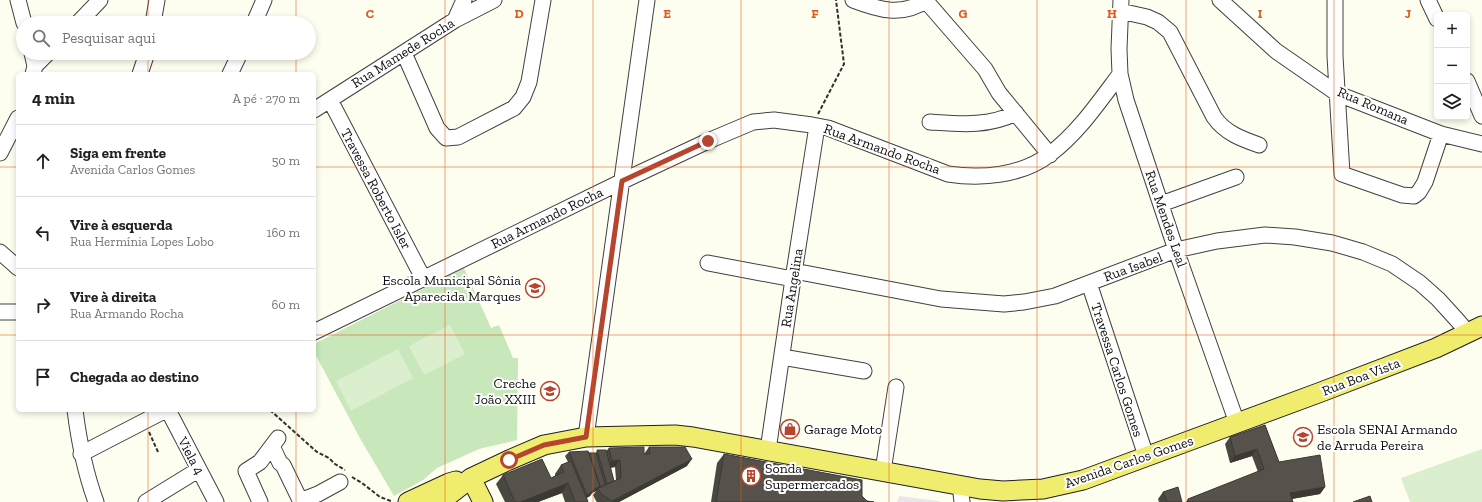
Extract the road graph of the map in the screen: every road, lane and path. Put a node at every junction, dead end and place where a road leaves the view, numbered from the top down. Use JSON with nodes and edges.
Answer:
{"nodes":[{"id":1,"x":18,"y":0,"type":"edge"},
{"id":2,"x":100,"y":0,"type":"edge"},
{"id":3,"x":157,"y":0,"type":"edge"},
{"id":4,"x":264,"y":0,"type":"edge"},
{"id":5,"x":464,"y":0,"type":"edge"},
{"id":6,"x":494,"y":0,"type":"edge"},
{"id":7,"x":543,"y":0,"type":"edge"},
{"id":8,"x":647,"y":0,"type":"edge"},
{"id":9,"x":836,"y":0,"type":"edge"},
{"id":10,"x":853,"y":0,"type":"edge"},
{"id":11,"x":926,"y":0,"type":"edge"},
{"id":12,"x":1220,"y":0,"type":"edge"},
{"id":13,"x":1334,"y":0,"type":"edge"},
{"id":14,"x":1428,"y":0,"type":"edge"},
{"id":15,"x":883,"y":5,"type":"edge"},
{"id":16,"x":1120,"y":5,"type":"edge"},
{"id":17,"x":1238,"y":7,"type":"edge"},
{"id":18,"x":1434,"y":13,"type":"edge"},
{"id":19,"x":22,"y":16,"type":"edge"},
{"id":20,"x":85,"y":16,"type":"edge"},
{"id":21,"x":154,"y":16,"type":"edge"},
{"id":22,"x":257,"y":16,"type":"edge"},
{"id":23,"x":455,"y":20,"type":"junction"},
{"id":24,"x":404,"y":53,"type":"junction"},
{"id":25,"x":145,"y":60,"type":"edge"},
{"id":26,"x":237,"y":60,"type":"edge"},
{"id":27,"x":141,"y":72,"type":"edge"},
{"id":28,"x":231,"y":72,"type":"edge"},
{"id":29,"x":1120,"y":74,"type":"junction"},
{"id":30,"x":1468,"y":84,"type":"edge"},
{"id":31,"x":1338,"y":94,"type":"junction"},
{"id":32,"x":330,"y":100,"type":"junction"},
{"id":33,"x":316,"y":109,"type":"edge"},
{"id":34,"x":1016,"y":113,"type":"junction"},
{"id":35,"x":1482,"y":116,"type":"edge"},
{"id":36,"x":16,"y":122,"type":"edge"},
{"id":37,"x":930,"y":122,"type":"dead end"},
{"id":38,"x":815,"y":125,"type":"junction"},
{"id":39,"x":1442,"y":134,"type":"junction"},
{"id":40,"x":1482,"y":144,"type":"edge"},
{"id":41,"x":1259,"y":145,"type":"dead end"},
{"id":42,"x":0,"y":153,"type":"edge"},
{"id":43,"x":1050,"y":155,"type":"junction"},
{"id":44,"x":1236,"y":177,"type":"dead end"},
{"id":45,"x":622,"y":181,"type":"junction"},
{"id":46,"x":1161,"y":204,"type":"junction"},
{"id":47,"x":1176,"y":250,"type":"junction"},
{"id":48,"x":0,"y":252,"type":"edge"},
{"id":49,"x":708,"y":263,"type":"dead end"},
{"id":50,"x":16,"y":266,"type":"edge"},
{"id":51,"x":793,"y":275,"type":"junction"},
{"id":52,"x":423,"y":278,"type":"junction"},
{"id":53,"x":1089,"y":283,"type":"junction"},
{"id":54,"x":0,"y":312,"type":"edge"},
{"id":55,"x":16,"y":312,"type":"edge"},
{"id":56,"x":1475,"y":330,"type":"edge"},
{"id":57,"x":316,"y":331,"type":"edge"},
{"id":58,"x":782,"y":357,"type":"junction"},
{"id":59,"x":864,"y":371,"type":"dead end"},
{"id":60,"x":896,"y":387,"type":"dead end"},
{"id":61,"x":75,"y":412,"type":"edge"},
{"id":62,"x":163,"y":412,"type":"edge"},
{"id":63,"x":168,"y":412,"type":"edge"},
{"id":64,"x":272,"y":412,"type":"edge"},
{"id":65,"x":144,"y":422,"type":"junction"},
{"id":66,"x":1238,"y":423,"type":"junction"},
{"id":67,"x":586,"y":437,"type":"junction"},
{"id":68,"x":768,"y":450,"type":"junction"},
{"id":69,"x":158,"y":452,"type":"dead end"},
{"id":70,"x":81,"y":454,"type":"junction"},
{"id":71,"x":1146,"y":456,"type":"junction"},
{"id":72,"x":198,"y":470,"type":"junction"},
{"id":73,"x":883,"y":471,"type":"junction"},
{"id":74,"x":346,"y":476,"type":"junction"},
{"id":75,"x":471,"y":478,"type":"junction"},
{"id":76,"x":961,"y":493,"type":"edge"},
{"id":77,"x":446,"y":499,"type":"edge"},
{"id":78,"x":96,"y":502,"type":"edge"},
{"id":79,"x":146,"y":502,"type":"edge"},
{"id":80,"x":216,"y":502,"type":"edge"},
{"id":81,"x":260,"y":502,"type":"edge"},
{"id":82,"x":300,"y":502,"type":"edge"},
{"id":83,"x":404,"y":502,"type":"edge"},
{"id":84,"x":484,"y":502,"type":"edge"}],
"edges":[{"from":1,"to":19,"type":"street"},
{"from":2,"to":20,"type":"street"},
{"from":3,"to":21,"type":"street"},
{"from":4,"to":22,"type":"street"},
{"from":5,"to":23,"type":"street"},
{"from":6,"to":23,"type":"street","name":"Rua Mamede Rocha"},
{"from":7,"to":24,"type":"street"},
{"from":8,"to":45,"type":"street"},
{"from":9,"to":38,"type":"path"},
{"from":10,"to":15,"type":"street"},
{"from":11,"to":15,"type":"street"},
{"from":11,"to":34,"type":"street"},
{"from":12,"to":17,"type":"street","name":"Rua Romana"},
{"from":13,"to":31,"type":"street"},
{"from":14,"to":18,"type":"street"},
{"from":16,"to":29,"type":"street","name":"Rua Mendes Leal"},
{"from":16,"to":41,"type":"street"},
{"from":17,"to":31,"type":"street","name":"Rua Romana"},
{"from":23,"to":24,"type":"street","name":"Rua Mamede Rocha"},
{"from":24,"to":32,"type":"street","name":"Rua Mamede Rocha"},
{"from":25,"to":27,"type":"street"},
{"from":26,"to":28,"type":"street"},
{"from":29,"to":43,"type":"street","name":"Rua Armando Rocha"},
{"from":29,"to":46,"type":"street","name":"Rua Mendes Leal"},
{"from":30,"to":35,"type":"street"},
{"from":31,"to":39,"type":"street","name":"Rua Romana"},
{"from":31,"to":39,"type":"street"},
{"from":32,"to":33,"type":"street","name":"Rua Mamede Rocha"},
{"from":32,"to":52,"type":"street","name":"Travessa Roberto Isler"},
{"from":34,"to":37,"type":"street"},
{"from":34,"to":43,"type":"street"},
{"from":36,"to":42,"type":"street"},
{"from":38,"to":43,"type":"street","name":"Rua Armando Rocha"},
{"from":38,"to":45,"type":"street","name":"Rua Armando Rocha"},
{"from":38,"to":51,"type":"street","name":"Rua Angelina"},
{"from":39,"to":40,"type":"street","name":"Rua Romana"},
{"from":44,"to":46,"type":"street"},
{"from":45,"to":52,"type":"street","name":"Rua Armando Rocha"},
{"from":45,"to":67,"type":"street"},
{"from":46,"to":47,"type":"street","name":"Rua Mendes Leal"},
{"from":47,"to":53,"type":"street","name":"Rua Isabel"},
{"from":47,"to":56,"type":"street","name":"Rua Isabel"},
{"from":47,"to":66,"type":"street","name":"Rua Mendes Leal"},
{"from":48,"to":50,"type":"street"},
{"from":49,"to":51,"type":"street","name":"Rua Isabel"},
{"from":51,"to":53,"type":"street","name":"Rua Isabel"},
{"from":51,"to":58,"type":"street","name":"Rua Angelina"},
{"from":52,"to":57,"type":"street","name":"Rua Armando Rocha"},
{"from":53,"to":71,"type":"street","name":"Travessa Carlos Gomes"},
{"from":54,"to":55,"type":"street"},
{"from":56,"to":66,"type":"main road","name":"Rua Boa Vista"},
{"from":58,"to":59,"type":"street"},
{"from":58,"to":68,"type":"street","name":"Rua Angelina"},
{"from":60,"to":73,"type":"street"},
{"from":61,"to":70,"type":"street"},
{"from":62,"to":65,"type":"street"},
{"from":63,"to":72,"type":"street","name":"Viela 4"},
{"from":64,"to":74,"type":"path"},
{"from":65,"to":69,"type":"path"},
{"from":65,"to":70,"type":"street"},
{"from":66,"to":71,"type":"main road","name":"Avenida Carlos Gomes"},
{"from":67,"to":68,"type":"main road","name":"Avenida Carlos Gomes"},
{"from":67,"to":75,"type":"main road","name":"Avenida Carlos Gomes"},
{"from":68,"to":73,"type":"main road","name":"Avenida Carlos Gomes"},
{"from":70,"to":78,"type":"street"},
{"from":71,"to":76,"type":"main road","name":"Avenida Carlos Gomes"},
{"from":72,"to":79,"type":"street"},
{"from":72,"to":80,"type":"street","name":"Viela 4"},
{"from":73,"to":76,"type":"main road","name":"Avenida Carlos Gomes"},
{"from":74,"to":82,"type":"street"},
{"from":74,"to":83,"type":"path"},
{"from":75,"to":77,"type":"main road","name":"Avenida Carlos Gomes"},
{"from":75,"to":83,"type":"main road"},
{"from":75,"to":84,"type":"main road"},
{"from":81,"to":82,"type":"street"}]}
